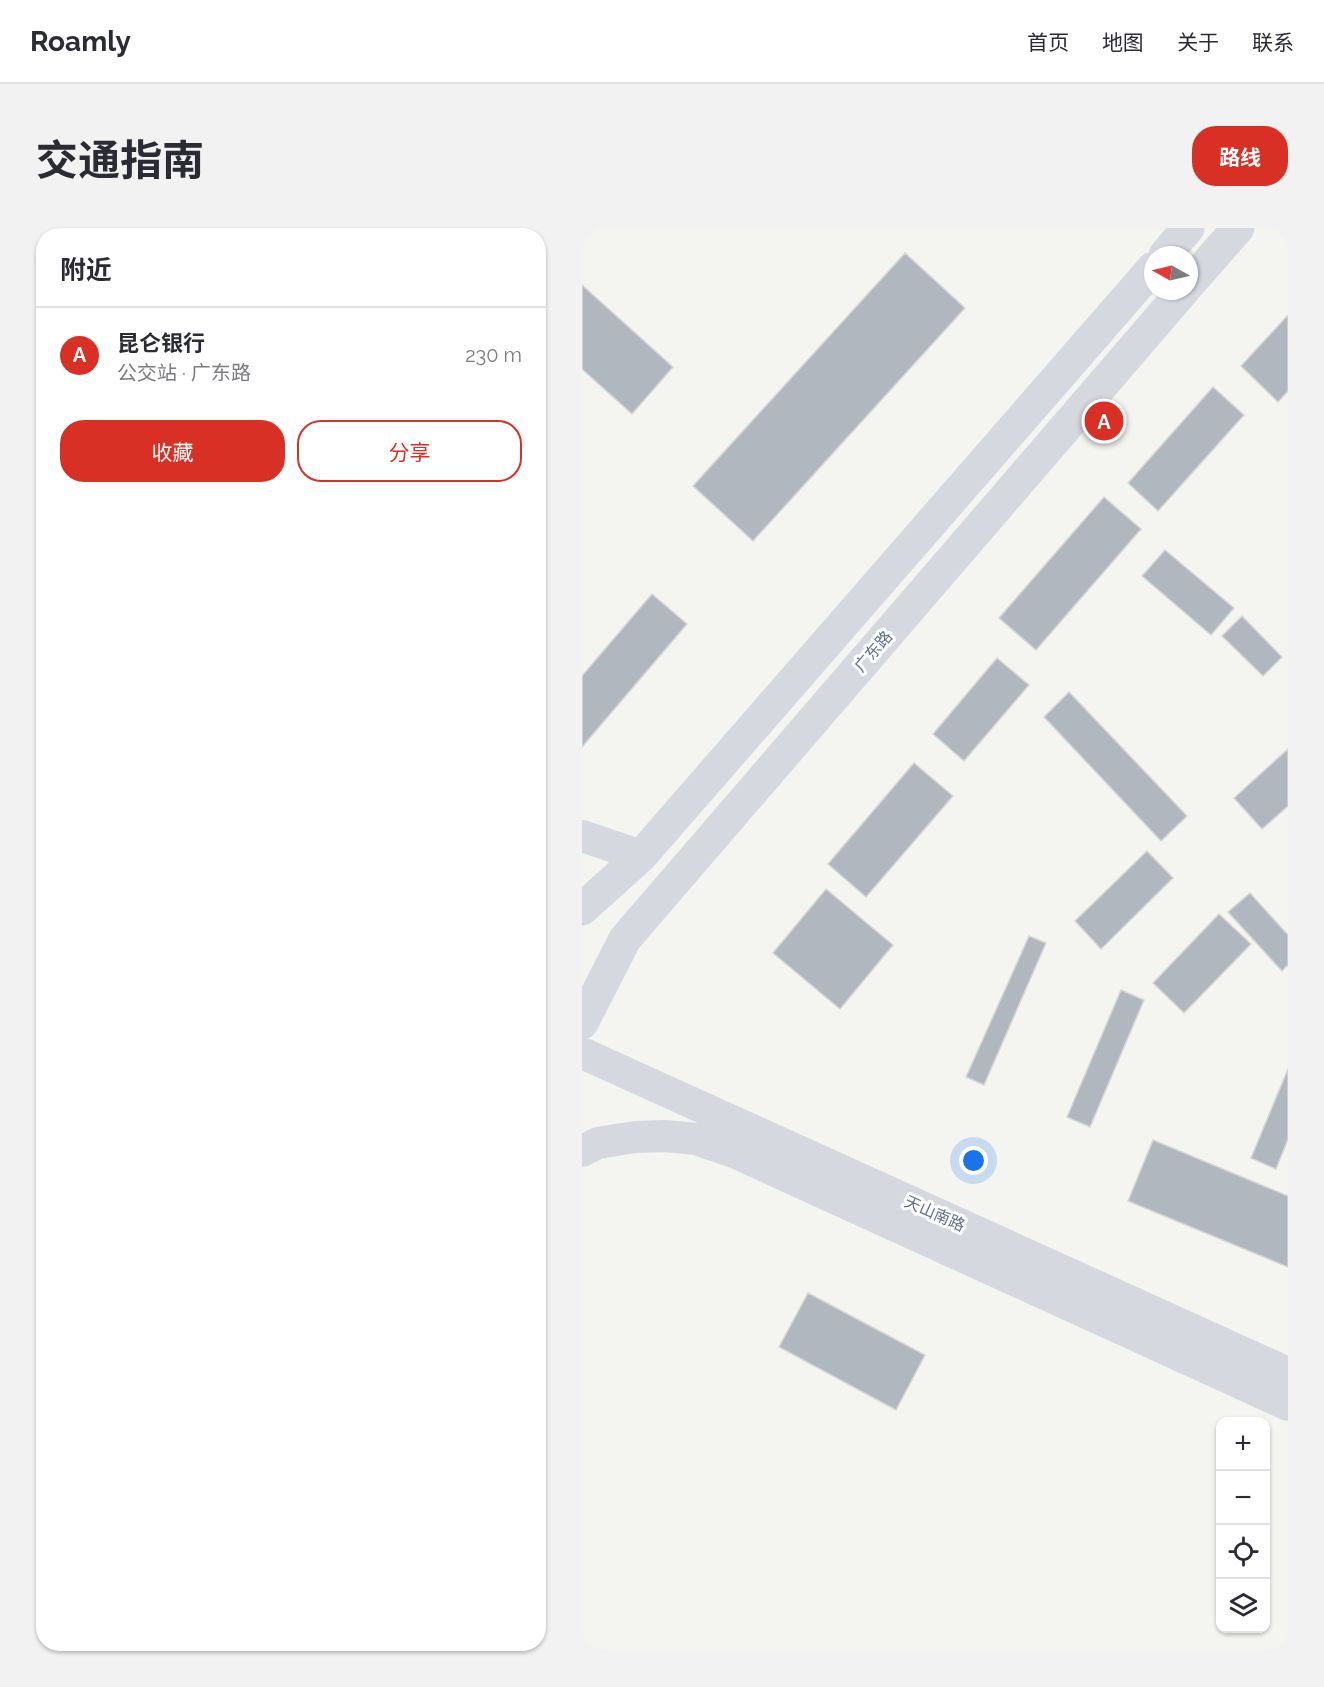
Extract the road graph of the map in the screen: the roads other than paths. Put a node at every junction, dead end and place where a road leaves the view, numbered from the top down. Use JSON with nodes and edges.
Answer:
{"nodes":[{"id":1,"x":1188,"y":228,"type":"edge"},
{"id":2,"x":1238,"y":228,"type":"edge"},
{"id":3,"x":1173,"y":246,"type":"edge"},
{"id":4,"x":1198,"y":274,"type":"edge"},
{"id":5,"x":1144,"y":278,"type":"edge"},
{"id":6,"x":1175,"y":300,"type":"edge"},
{"id":7,"x":582,"y":837,"type":"edge"},
{"id":8,"x":641,"y":856,"type":"junction"},
{"id":9,"x":582,"y":909,"type":"edge"},
{"id":10,"x":582,"y":1023,"type":"edge"},
{"id":11,"x":582,"y":1053,"type":"edge"},
{"id":12,"x":582,"y":1151,"type":"edge"},
{"id":13,"x":1288,"y":1373,"type":"edge"},
{"id":14,"x":1288,"y":1405,"type":"edge"}],
"edges":[{"from":1,"to":3,"type":"main road"},
{"from":2,"to":4,"type":"main road"},
{"from":5,"to":8,"type":"main road"},
{"from":6,"to":10,"type":"main road","name":"广东路"},
{"from":7,"to":8,"type":"main road"},
{"from":8,"to":9,"type":"main road"},
{"from":11,"to":13,"type":"main road","name":"天山南路"},
{"from":12,"to":14,"type":"main road"}]}
